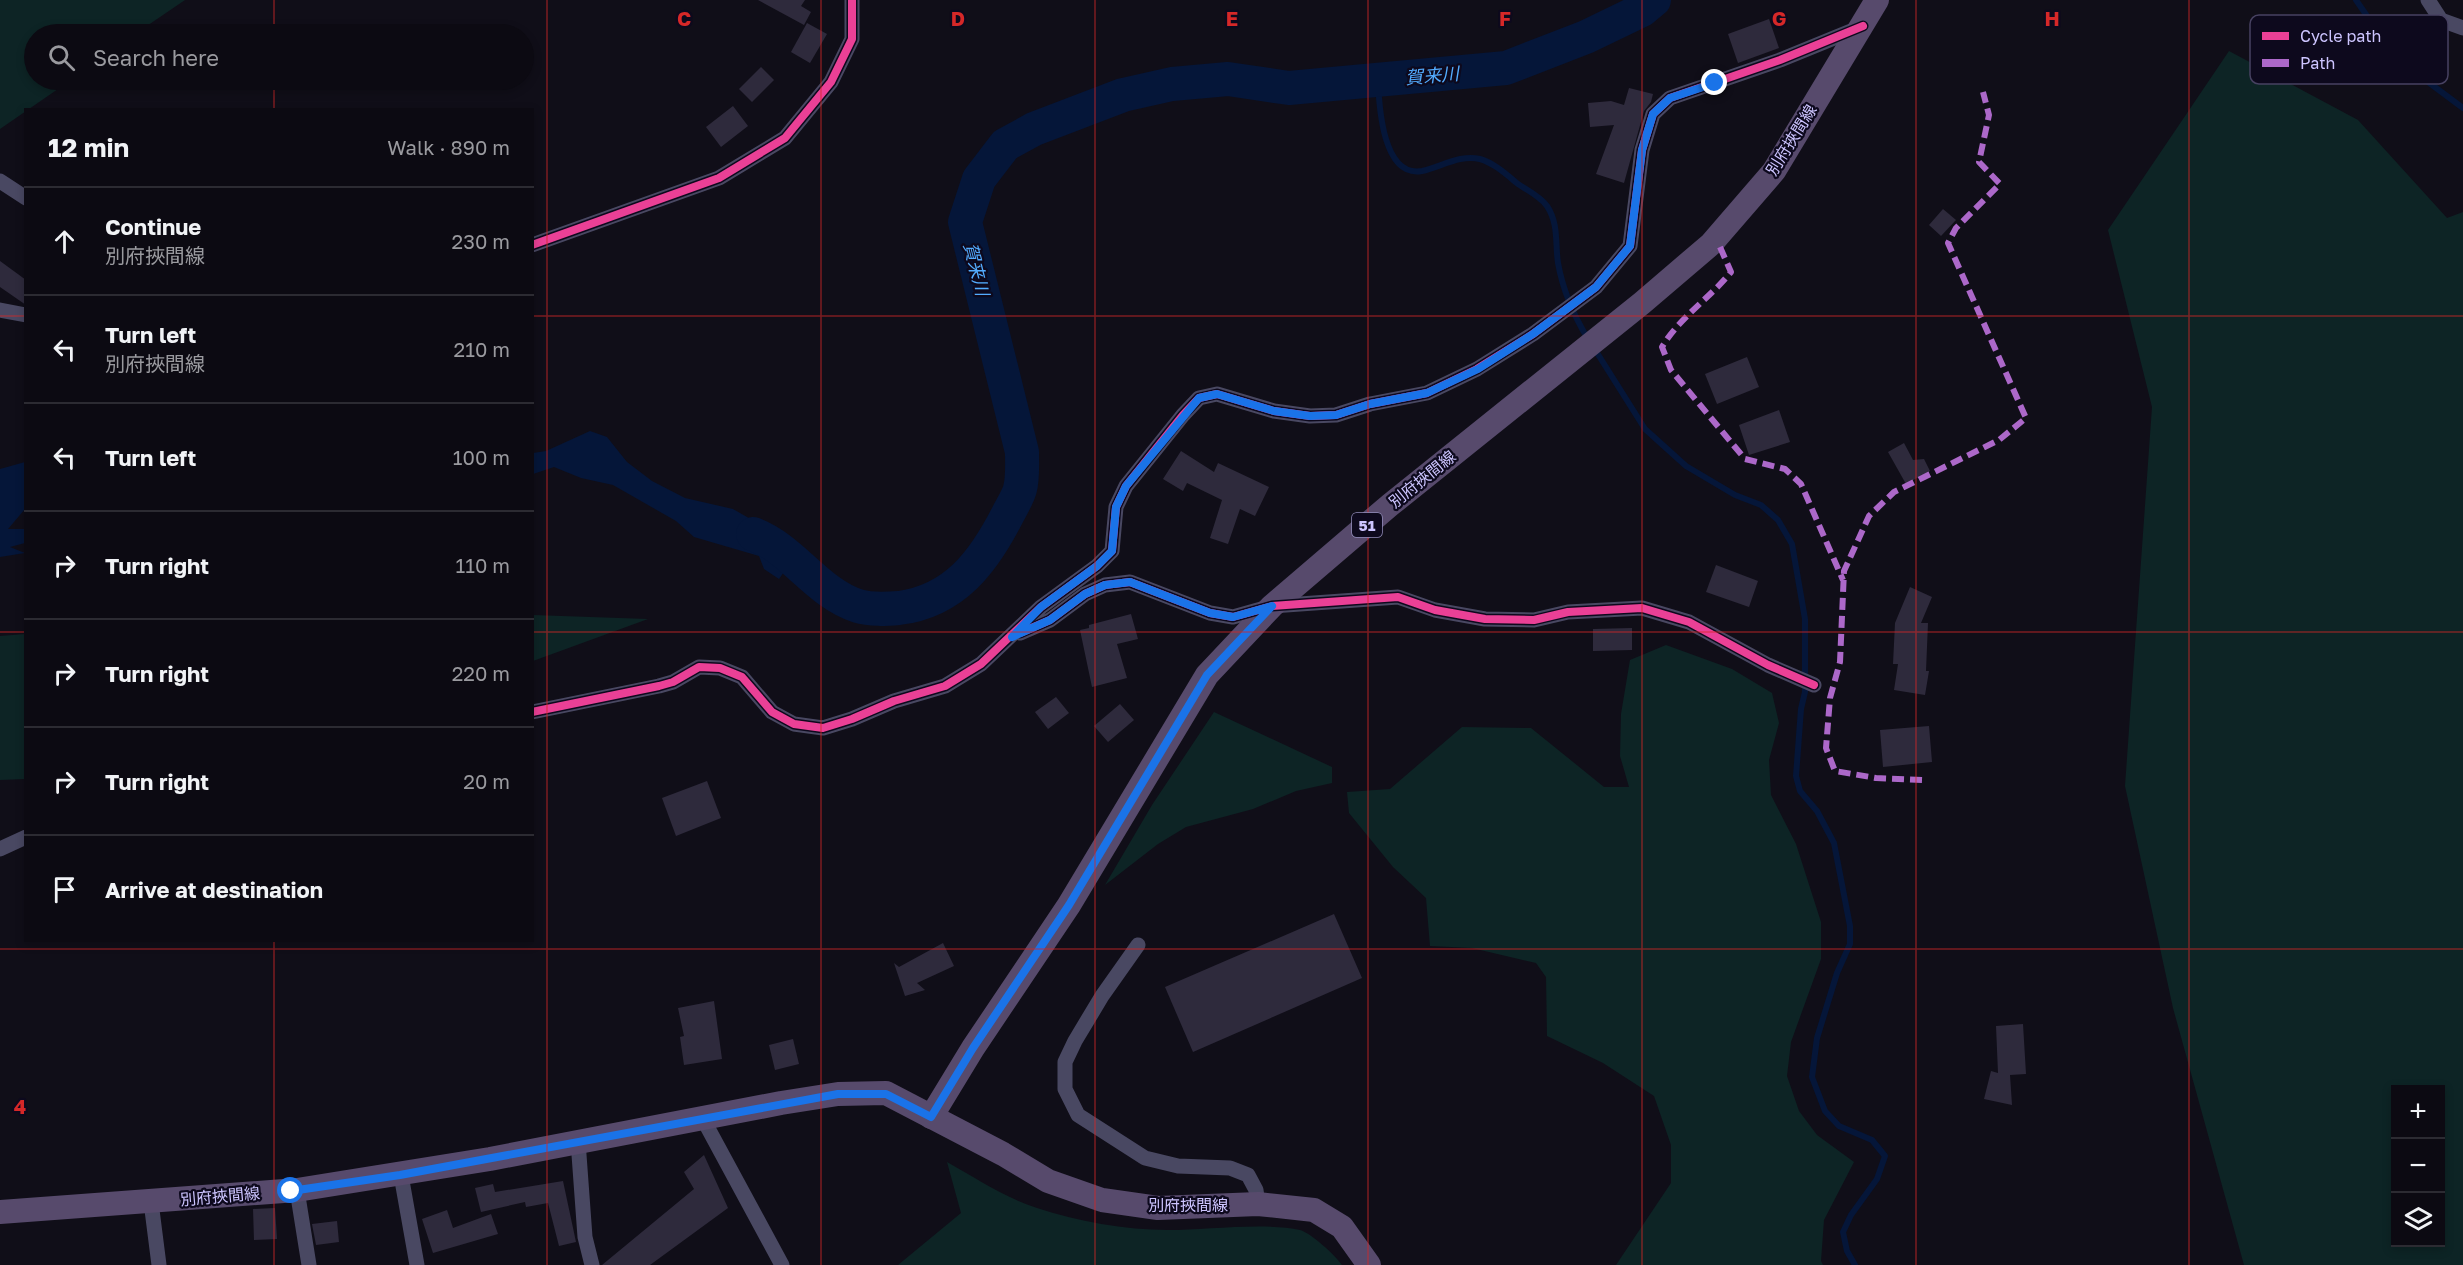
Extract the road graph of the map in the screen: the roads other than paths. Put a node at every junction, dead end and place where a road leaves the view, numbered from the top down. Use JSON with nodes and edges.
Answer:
{"nodes":[{"id":1,"x":852,"y":0,"type":"edge"},
{"id":2,"x":1877,"y":0,"type":"edge"},
{"id":3,"x":2428,"y":0,"type":"edge"},
{"id":4,"x":2438,"y":15,"type":"edge"},
{"id":5,"x":2448,"y":23,"type":"edge"},
{"id":6,"x":1863,"y":26,"type":"junction"},
{"id":7,"x":2463,"y":28,"type":"edge"},
{"id":8,"x":0,"y":181,"type":"edge"},
{"id":9,"x":24,"y":197,"type":"edge"},
{"id":10,"x":534,"y":243,"type":"edge"},
{"id":11,"x":0,"y":310,"type":"edge"},
{"id":12,"x":24,"y":315,"type":"edge"},
{"id":13,"x":1272,"y":606,"type":"junction"},
{"id":14,"x":1012,"y":637,"type":"junction"},
{"id":15,"x":1814,"y":685,"type":"dead end"},
{"id":16,"x":534,"y":712,"type":"edge"},
{"id":17,"x":24,"y":838,"type":"edge"},
{"id":18,"x":0,"y":849,"type":"edge"},
{"id":19,"x":1138,"y":945,"type":"dead end"},
{"id":20,"x":931,"y":1117,"type":"junction"},
{"id":21,"x":703,"y":1119,"type":"junction"},
{"id":22,"x":578,"y":1142,"type":"junction"},
{"id":23,"x":400,"y":1175,"type":"junction"},
{"id":24,"x":297,"y":1190,"type":"junction"},
{"id":25,"x":151,"y":1202,"type":"junction"},
{"id":26,"x":1258,"y":1204,"type":"junction"},
{"id":27,"x":0,"y":1212,"type":"edge"},
{"id":28,"x":159,"y":1265,"type":"edge"},
{"id":29,"x":309,"y":1265,"type":"edge"},
{"id":30,"x":417,"y":1265,"type":"edge"},
{"id":31,"x":592,"y":1265,"type":"edge"},
{"id":32,"x":782,"y":1265,"type":"edge"},
{"id":33,"x":1369,"y":1265,"type":"edge"}],
"edges":[{"from":1,"to":10,"type":"street"},
{"from":2,"to":6,"type":"main road","name":"別府挾間線","number":"51"},
{"from":3,"to":4,"type":"street"},
{"from":5,"to":7,"type":"street"},
{"from":6,"to":13,"type":"main road","name":"別府挾間線","number":"51"},
{"from":6,"to":14,"type":"street"},
{"from":8,"to":9,"type":"street"},
{"from":11,"to":12,"type":"street"},
{"from":13,"to":14,"type":"street"},
{"from":13,"to":15,"type":"street"},
{"from":13,"to":20,"type":"main road","name":"別府挾間線","number":"51"},
{"from":14,"to":16,"type":"street"},
{"from":17,"to":18,"type":"street"},
{"from":19,"to":26,"type":"street"},
{"from":20,"to":21,"type":"main road","name":"別府挾間線"},
{"from":20,"to":26,"type":"main road","name":"別府挾間線"},
{"from":21,"to":22,"type":"main road","name":"別府挾間線"},
{"from":21,"to":32,"type":"street"},
{"from":22,"to":23,"type":"main road","name":"別府挾間線"},
{"from":22,"to":31,"type":"street"},
{"from":23,"to":24,"type":"main road","name":"別府挾間線"},
{"from":23,"to":30,"type":"street"},
{"from":24,"to":25,"type":"main road","name":"別府挾間線"},
{"from":24,"to":29,"type":"street"},
{"from":25,"to":27,"type":"main road","name":"別府挾間線"},
{"from":25,"to":28,"type":"street"},
{"from":26,"to":33,"type":"main road","name":"別府挾間線"}]}
